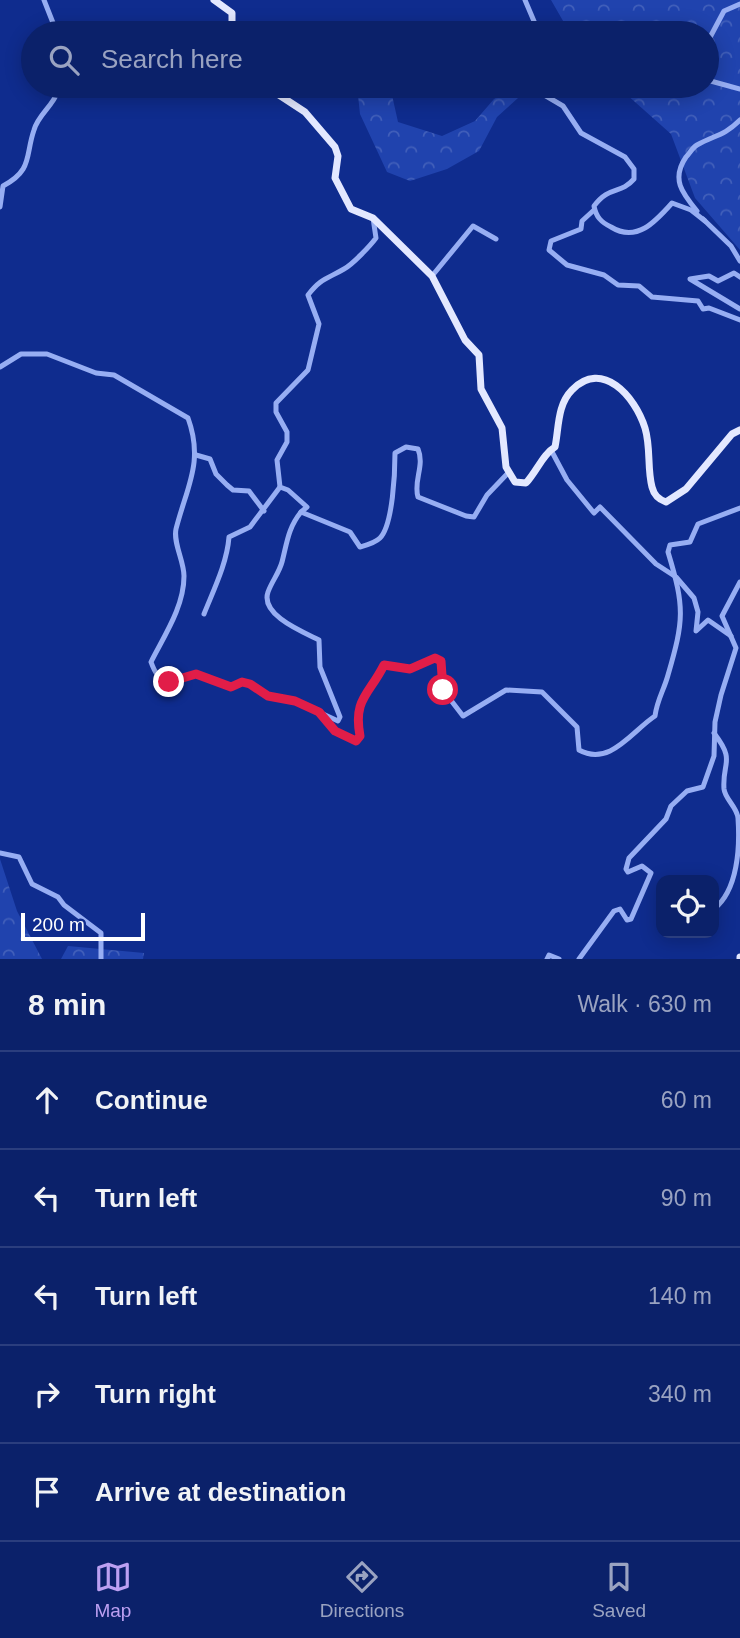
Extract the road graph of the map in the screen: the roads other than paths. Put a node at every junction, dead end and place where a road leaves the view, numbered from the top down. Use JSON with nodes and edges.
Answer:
{"nodes":[{"id":1,"x":44,"y":0,"type":"edge"},
{"id":2,"x":214,"y":0,"type":"edge"},
{"id":3,"x":525,"y":0,"type":"edge"},
{"id":4,"x":740,"y":4,"type":"edge"},
{"id":5,"x":52,"y":21,"type":"edge"},
{"id":6,"x":232,"y":21,"type":"edge"},
{"id":7,"x":534,"y":21,"type":"edge"},
{"id":8,"x":718,"y":21,"type":"edge"},
{"id":9,"x":719,"y":83,"type":"edge"},
{"id":10,"x":740,"y":89,"type":"edge"},
{"id":11,"x":56,"y":98,"type":"edge"},
{"id":12,"x":284,"y":98,"type":"edge"},
{"id":13,"x":549,"y":98,"type":"edge"},
{"id":14,"x":740,"y":120,"type":"edge"},
{"id":15,"x":0,"y":207,"type":"edge"},
{"id":16,"x":594,"y":209,"type":"junction"},
{"id":17,"x":373,"y":218,"type":"junction"},
{"id":18,"x":705,"y":221,"type":"junction"},
{"id":19,"x":496,"y":239,"type":"dead end"},
{"id":20,"x":740,"y":261,"type":"edge"},
{"id":21,"x":432,"y":276,"type":"junction"},
{"id":22,"x":740,"y":277,"type":"edge"},
{"id":23,"x":740,"y":309,"type":"edge"},
{"id":24,"x":740,"y":320,"type":"edge"},
{"id":25,"x":0,"y":367,"type":"edge"},
{"id":26,"x":740,"y":430,"type":"edge"},
{"id":27,"x":551,"y":450,"type":"junction"},
{"id":28,"x":196,"y":455,"type":"junction"},
{"id":29,"x":508,"y":473,"type":"junction"},
{"id":30,"x":280,"y":487,"type":"junction"},
{"id":31,"x":740,"y":508,"type":"edge"},
{"id":32,"x":264,"y":511,"type":"junction"},
{"id":33,"x":301,"y":512,"type":"junction"},
{"id":34,"x":676,"y":577,"type":"junction"},
{"id":35,"x":740,"y":582,"type":"edge"},
{"id":36,"x":205,"y":614,"type":"dead end"},
{"id":37,"x":733,"y":638,"type":"junction"},
{"id":38,"x":319,"y":712,"type":"junction"},
{"id":39,"x":714,"y":733,"type":"junction"},
{"id":40,"x":0,"y":853,"type":"edge"},
{"id":41,"x":719,"y":902,"type":"edge"},
{"id":42,"x":101,"y":959,"type":"edge"},
{"id":43,"x":547,"y":959,"type":"edge"},
{"id":44,"x":559,"y":959,"type":"edge"},
{"id":45,"x":579,"y":959,"type":"edge"}],
"edges":[{"from":1,"to":5,"type":"street"},
{"from":2,"to":6,"type":"main road"},
{"from":3,"to":7,"type":"street"},
{"from":4,"to":8,"type":"street"},
{"from":9,"to":10,"type":"street"},
{"from":11,"to":15,"type":"street"},
{"from":12,"to":17,"type":"main road"},
{"from":13,"to":16,"type":"street"},
{"from":14,"to":18,"type":"street"},
{"from":16,"to":18,"type":"street"},
{"from":16,"to":24,"type":"street"},
{"from":17,"to":21,"type":"main road"},
{"from":17,"to":30,"type":"street"},
{"from":18,"to":20,"type":"street"},
{"from":19,"to":21,"type":"street"},
{"from":21,"to":29,"type":"main road"},
{"from":22,"to":23,"type":"street"},
{"from":25,"to":28,"type":"street"},
{"from":26,"to":27,"type":"main road"},
{"from":27,"to":29,"type":"main road"},
{"from":27,"to":34,"type":"street"},
{"from":28,"to":32,"type":"street"},
{"from":28,"to":38,"type":"street"},
{"from":29,"to":33,"type":"street"},
{"from":30,"to":32,"type":"street"},
{"from":30,"to":33,"type":"street"},
{"from":31,"to":34,"type":"street"},
{"from":32,"to":36,"type":"street"},
{"from":33,"to":38,"type":"street"},
{"from":34,"to":37,"type":"street"},
{"from":34,"to":38,"type":"street"},
{"from":35,"to":37,"type":"street"},
{"from":37,"to":39,"type":"street"},
{"from":39,"to":41,"type":"street"},
{"from":39,"to":45,"type":"street"},
{"from":40,"to":42,"type":"street"},
{"from":43,"to":44,"type":"street"}]}
